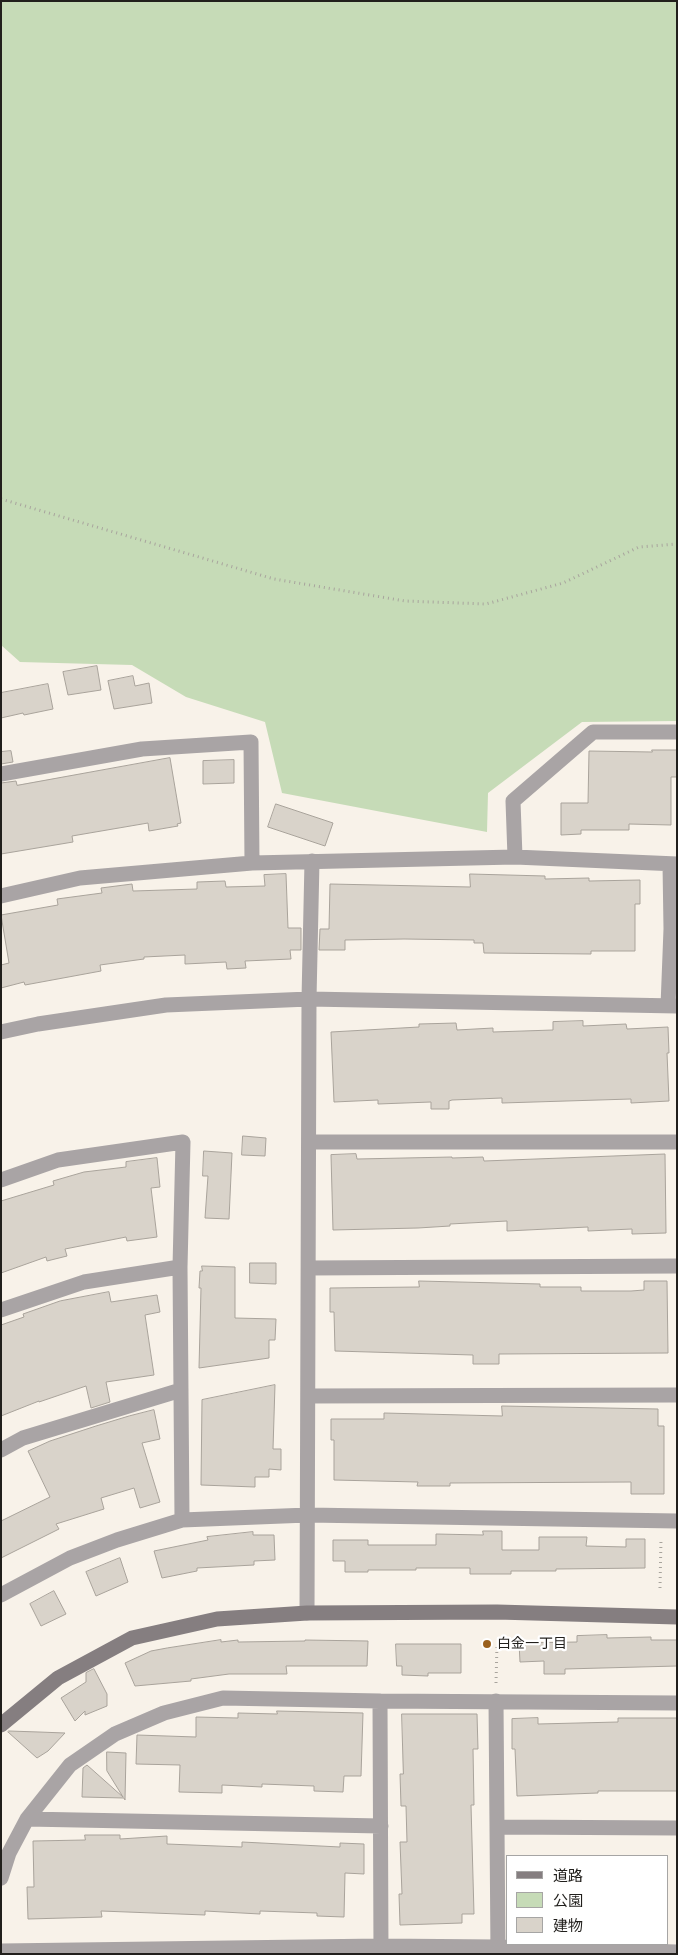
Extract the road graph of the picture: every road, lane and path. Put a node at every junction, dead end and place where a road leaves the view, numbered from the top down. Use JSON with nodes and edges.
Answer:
{"nodes":[{"id":1,"x":1,"y":499,"type":"edge"},
{"id":2,"x":677,"y":544,"type":"edge"},
{"id":3,"x":677,"y":732,"type":"edge"},
{"id":4,"x":1,"y":774,"type":"edge"},
{"id":5,"x":515,"y":857,"type":"junction"},
{"id":6,"x":312,"y":861,"type":"junction"},
{"id":7,"x":252,"y":863,"type":"junction"},
{"id":8,"x":674,"y":864,"type":"edge"},
{"id":9,"x":1,"y":896,"type":"edge"},
{"id":10,"x":309,"y":999,"type":"junction"},
{"id":11,"x":672,"y":1006,"type":"edge"},
{"id":12,"x":1,"y":1032,"type":"edge"},
{"id":13,"x":310,"y":1142,"type":"junction"},
{"id":14,"x":677,"y":1142,"type":"edge"},
{"id":15,"x":1,"y":1180,"type":"edge"},
{"id":16,"x":677,"y":1266,"type":"edge"},
{"id":17,"x":180,"y":1267,"type":"junction"},
{"id":18,"x":308,"y":1268,"type":"junction"},
{"id":19,"x":1,"y":1310,"type":"edge"},
{"id":20,"x":181,"y":1390,"type":"junction"},
{"id":21,"x":677,"y":1395,"type":"edge"},
{"id":22,"x":309,"y":1396,"type":"junction"},
{"id":23,"x":1,"y":1450,"type":"edge"},
{"id":24,"x":308,"y":1515,"type":"junction"},
{"id":25,"x":182,"y":1520,"type":"junction"},
{"id":26,"x":677,"y":1521,"type":"edge"},
{"id":27,"x":661,"y":1545,"type":"dead end"},
{"id":28,"x":660,"y":1588,"type":"dead end"},
{"id":29,"x":1,"y":1596,"type":"edge"},
{"id":30,"x":307,"y":1613,"type":"junction"},
{"id":31,"x":677,"y":1617,"type":"edge"},
{"id":32,"x":497,"y":1644,"type":"dead end"},
{"id":33,"x":496,"y":1684,"type":"dead end"},
{"id":34,"x":380,"y":1701,"type":"junction"},
{"id":35,"x":496,"y":1701,"type":"junction"},
{"id":36,"x":677,"y":1703,"type":"edge"},
{"id":37,"x":1,"y":1725,"type":"edge"},
{"id":38,"x":27,"y":1819,"type":"junction"},
{"id":39,"x":381,"y":1826,"type":"junction"},
{"id":40,"x":497,"y":1827,"type":"junction"},
{"id":41,"x":677,"y":1828,"type":"edge"},
{"id":42,"x":1,"y":1878,"type":"edge"},
{"id":43,"x":381,"y":1950,"type":"edge"},
{"id":44,"x":498,"y":1950,"type":"edge"},
{"id":45,"x":1,"y":1951,"type":"edge"},
{"id":46,"x":677,"y":1952,"type":"edge"}],
"edges":[{"from":1,"to":2,"type":"path"},
{"from":3,"to":5,"type":"street"},
{"from":4,"to":7,"type":"street"},
{"from":5,"to":6,"type":"street"},
{"from":5,"to":8,"type":"street"},
{"from":6,"to":7,"type":"street"},
{"from":6,"to":10,"type":"street"},
{"from":7,"to":9,"type":"street"},
{"from":8,"to":11,"type":"street"},
{"from":10,"to":11,"type":"street"},
{"from":10,"to":12,"type":"street"},
{"from":10,"to":13,"type":"street"},
{"from":13,"to":14,"type":"street"},
{"from":13,"to":18,"type":"street"},
{"from":15,"to":17,"type":"street"},
{"from":16,"to":18,"type":"street"},
{"from":17,"to":19,"type":"street"},
{"from":17,"to":20,"type":"street"},
{"from":18,"to":22,"type":"street"},
{"from":20,"to":23,"type":"street"},
{"from":20,"to":25,"type":"street"},
{"from":21,"to":22,"type":"street"},
{"from":22,"to":24,"type":"street"},
{"from":24,"to":25,"type":"street"},
{"from":24,"to":26,"type":"street"},
{"from":24,"to":30,"type":"street"},
{"from":25,"to":29,"type":"street"},
{"from":27,"to":28,"type":"path"},
{"from":30,"to":31,"type":"street"},
{"from":30,"to":37,"type":"street"},
{"from":32,"to":33,"type":"path"},
{"from":34,"to":35,"type":"street"},
{"from":34,"to":38,"type":"street"},
{"from":34,"to":39,"type":"street"},
{"from":35,"to":36,"type":"street"},
{"from":35,"to":40,"type":"street"},
{"from":38,"to":39,"type":"street"},
{"from":38,"to":42,"type":"street"},
{"from":39,"to":43,"type":"street"},
{"from":40,"to":41,"type":"street"},
{"from":40,"to":44,"type":"street"},
{"from":43,"to":44,"type":"street"},
{"from":43,"to":45,"type":"street"},
{"from":44,"to":46,"type":"street"}]}
